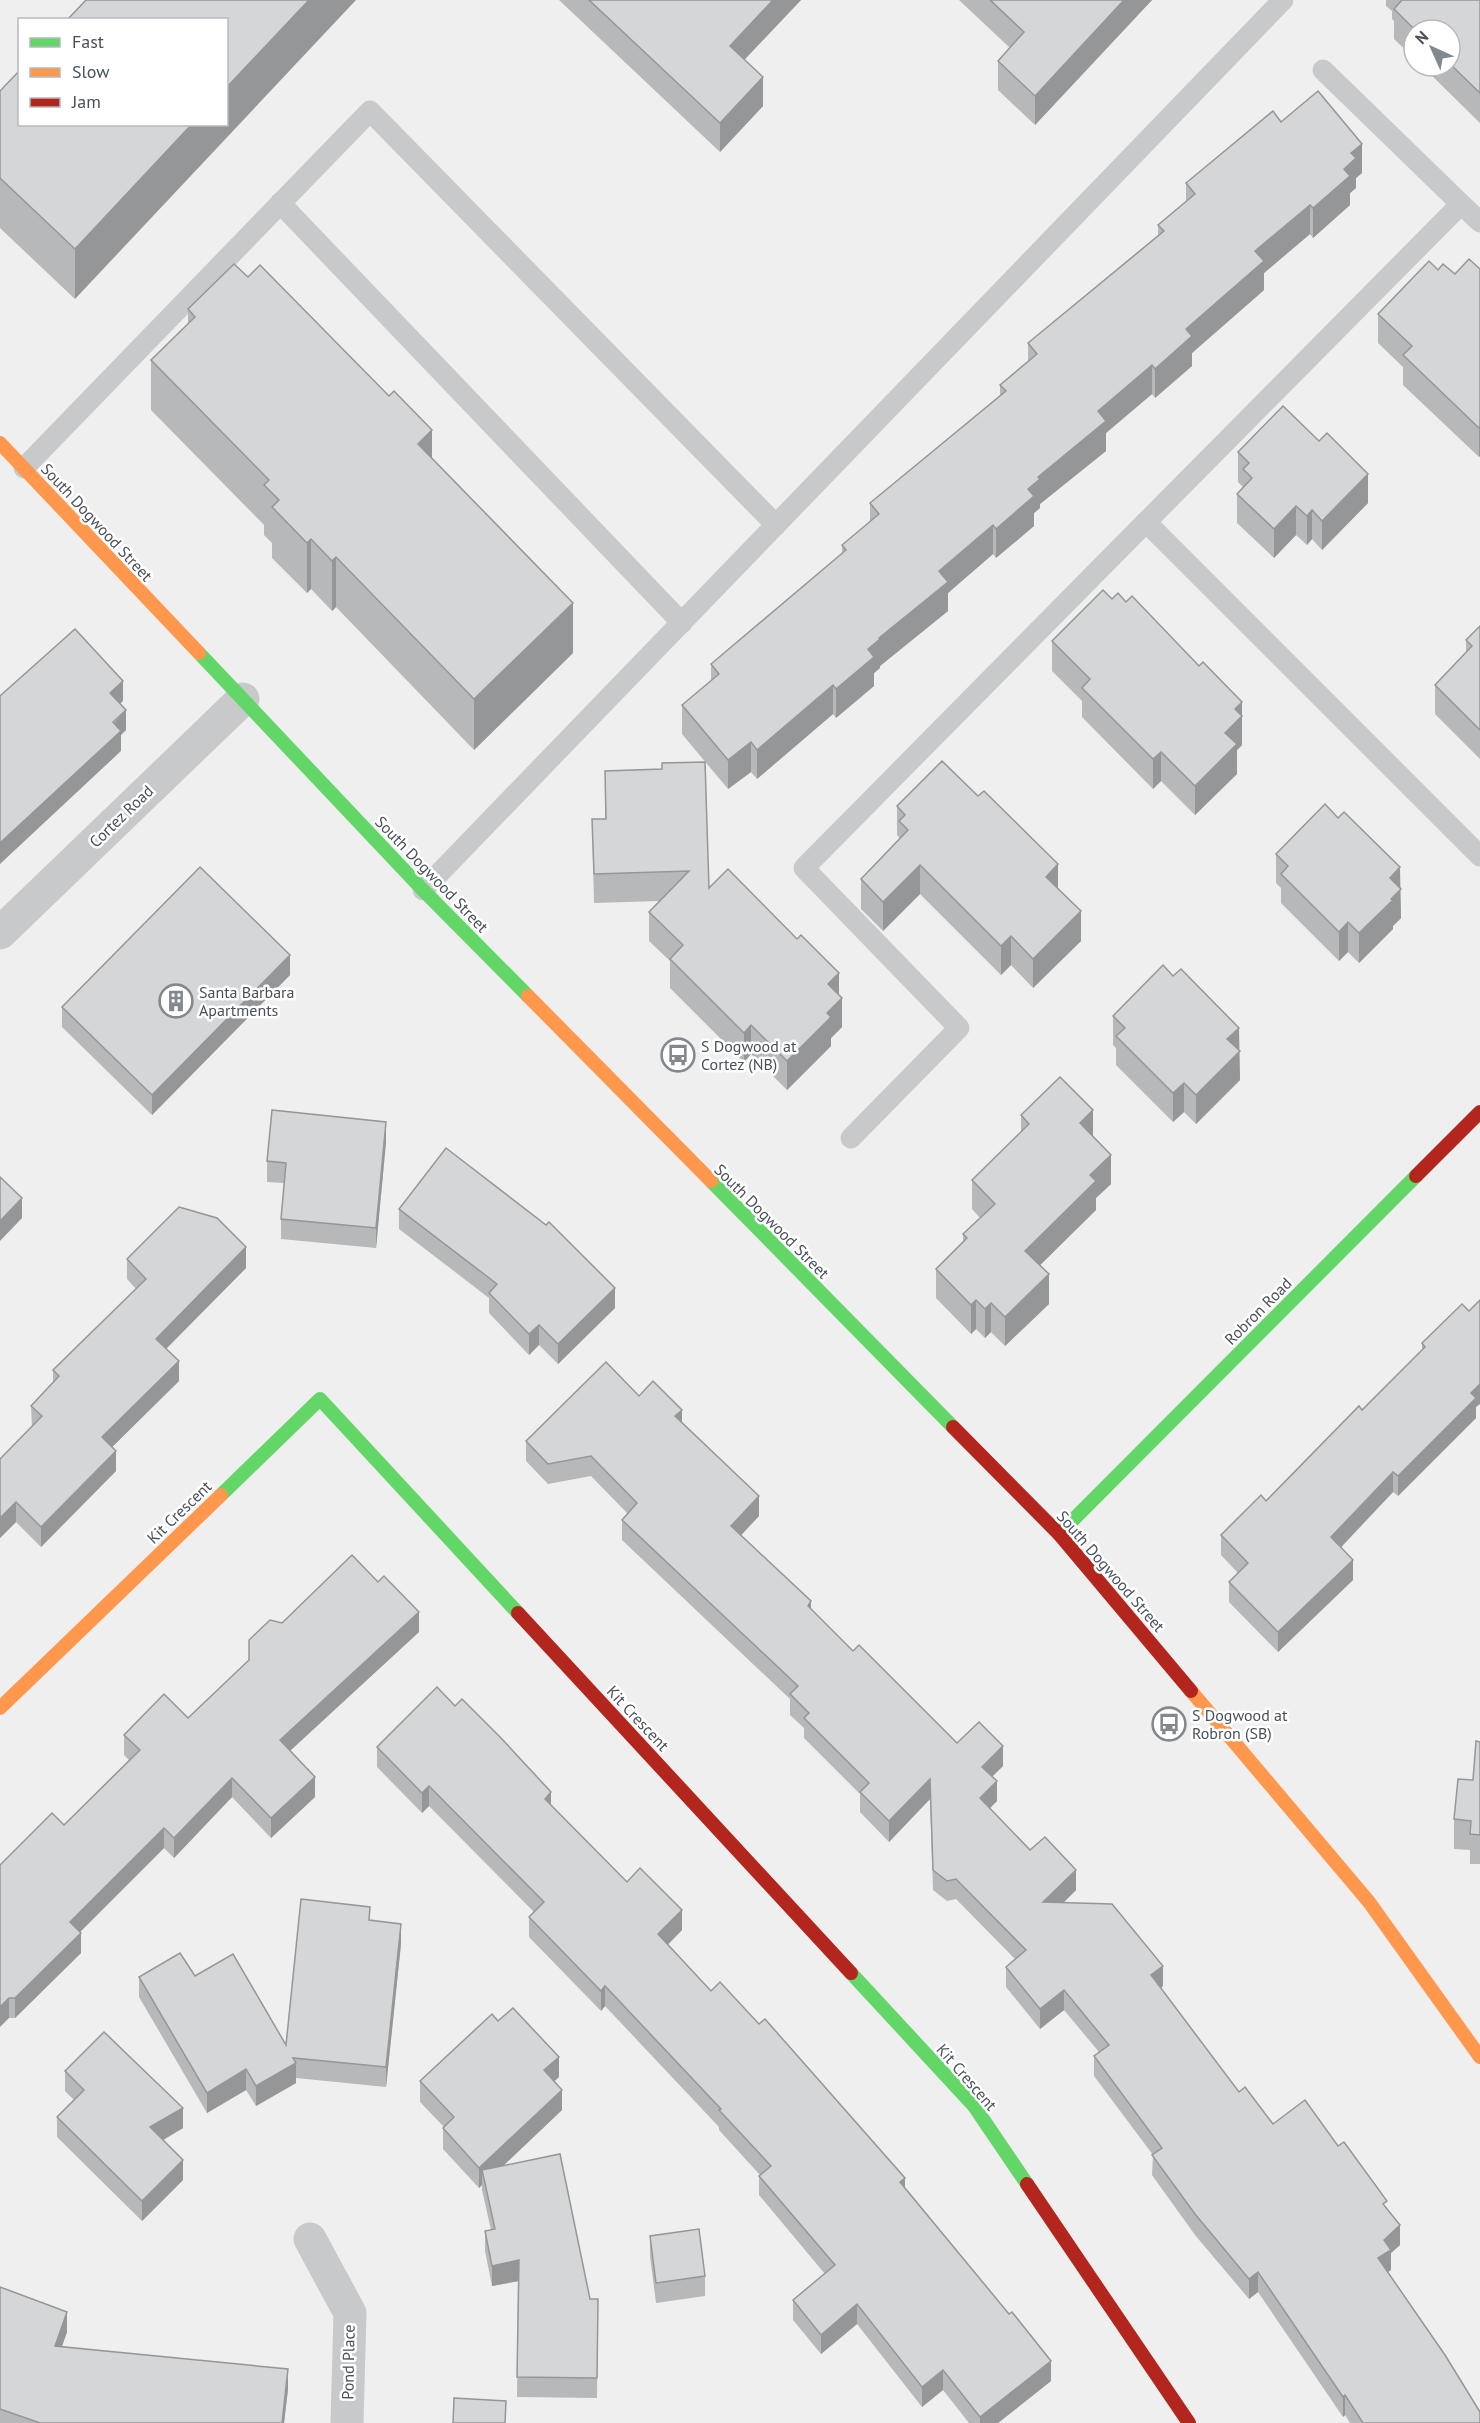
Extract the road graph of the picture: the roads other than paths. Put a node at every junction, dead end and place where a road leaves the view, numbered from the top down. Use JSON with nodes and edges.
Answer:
{"nodes":[{"id":1,"x":1283,"y":0,"type":"edge"},
{"id":2,"x":1323,"y":70,"type":"dead end"},
{"id":3,"x":280,"y":203,"type":"junction"},
{"id":4,"x":1461,"y":204,"type":"junction"},
{"id":5,"x":1480,"y":222,"type":"edge"},
{"id":6,"x":0,"y":443,"type":"edge"},
{"id":7,"x":24,"y":468,"type":"junction"},
{"id":8,"x":1146,"y":522,"type":"junction"},
{"id":9,"x":776,"y":525,"type":"junction"},
{"id":10,"x":682,"y":623,"type":"junction"},
{"id":11,"x":243,"y":699,"type":"junction"},
{"id":12,"x":1480,"y":856,"type":"edge"},
{"id":13,"x":423,"y":890,"type":"junction"},
{"id":14,"x":0,"y":933,"type":"edge"},
{"id":15,"x":1480,"y":1112,"type":"edge"},
{"id":16,"x":851,"y":1138,"type":"dead end"},
{"id":17,"x":1059,"y":1534,"type":"junction"},
{"id":18,"x":0,"y":1708,"type":"edge"},
{"id":19,"x":1480,"y":2057,"type":"edge"},
{"id":20,"x":310,"y":2240,"type":"dead end"},
{"id":21,"x":347,"y":2423,"type":"edge"},
{"id":22,"x":1189,"y":2423,"type":"edge"}],
"edges":[{"from":1,"to":9,"type":"lane"},
{"from":2,"to":4,"type":"lane"},
{"from":3,"to":7,"type":"lane"},
{"from":3,"to":9,"type":"lane"},
{"from":3,"to":10,"type":"lane"},
{"from":4,"to":5,"type":"lane"},
{"from":4,"to":8,"type":"lane"},
{"from":6,"to":7,"type":"street","name":"South Dogwood Street"},
{"from":7,"to":11,"type":"street","name":"South Dogwood Street"},
{"from":8,"to":12,"type":"lane"},
{"from":8,"to":16,"type":"lane"},
{"from":9,"to":10,"type":"lane"},
{"from":10,"to":13,"type":"lane"},
{"from":11,"to":13,"type":"street","name":"South Dogwood Street"},
{"from":11,"to":14,"type":"street","name":"Cortez Road"},
{"from":13,"to":17,"type":"street","name":"South Dogwood Street"},
{"from":15,"to":17,"type":"street","name":"Robron Road"},
{"from":17,"to":19,"type":"street","name":"South Dogwood Street"},
{"from":18,"to":22,"type":"street","name":"Kit Crescent"},
{"from":20,"to":21,"type":"street","name":"Pond Place"}]}
